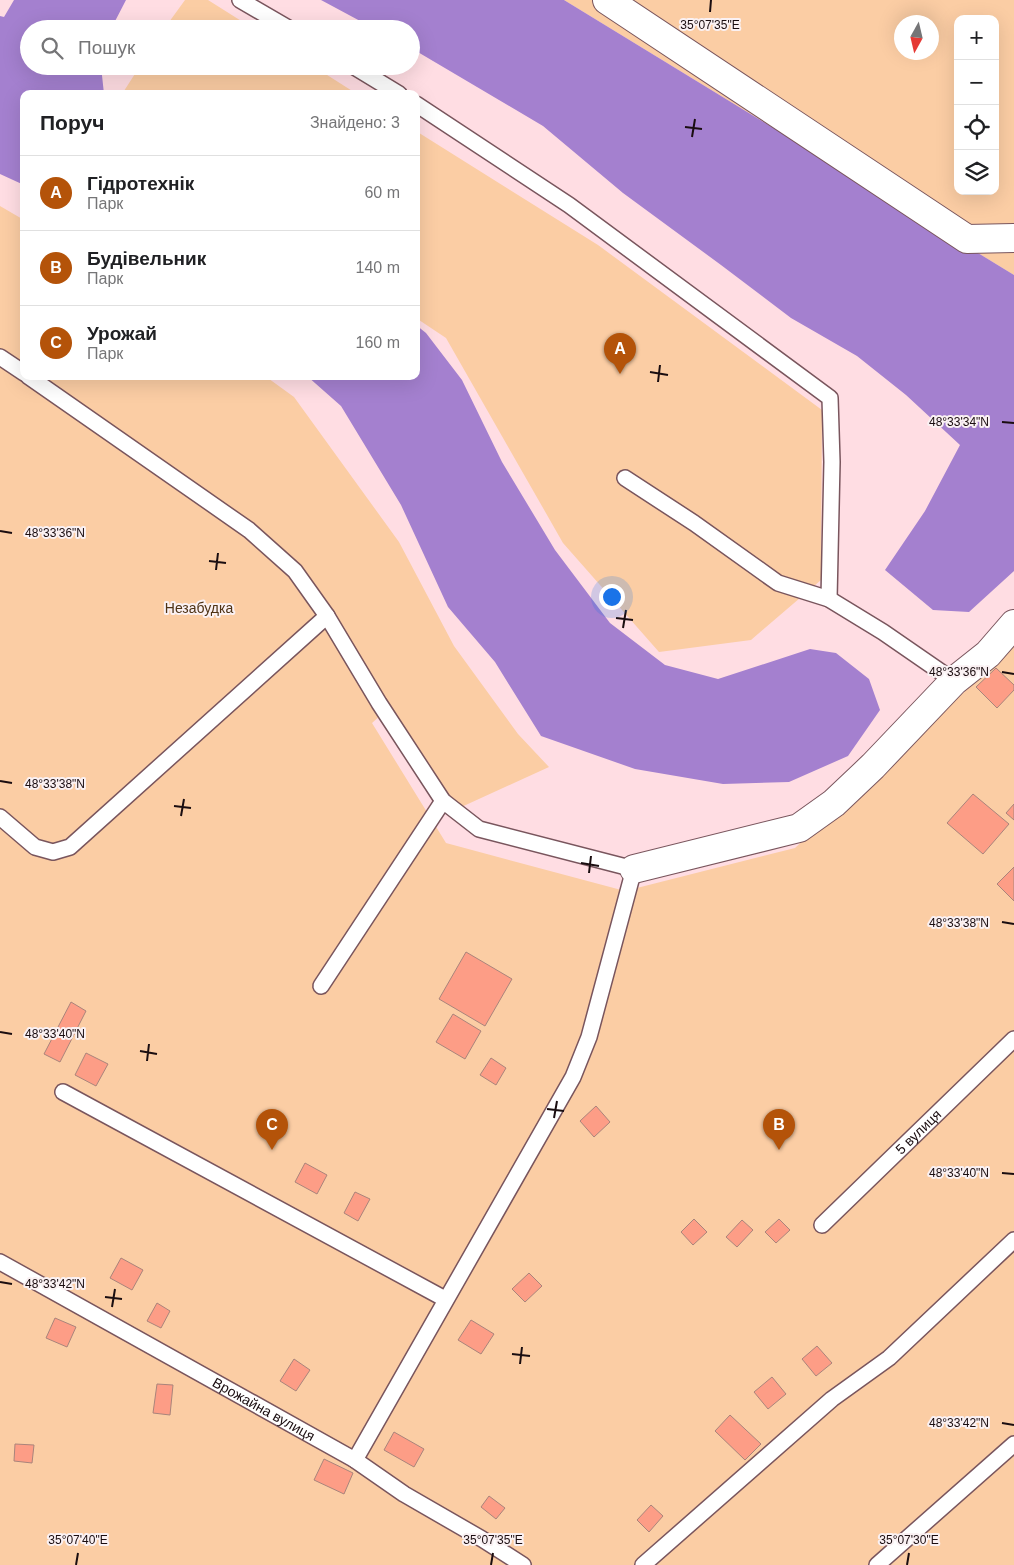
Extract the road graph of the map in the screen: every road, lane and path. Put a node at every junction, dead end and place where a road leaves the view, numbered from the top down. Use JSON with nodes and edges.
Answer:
{"nodes":[{"id":1,"x":240,"y":0,"type":"edge"},
{"id":2,"x":607,"y":0,"type":"edge"},
{"id":3,"x":274,"y":20,"type":"edge"},
{"id":4,"x":368,"y":75,"type":"edge"},
{"id":5,"x":392,"y":90,"type":"edge"},
{"id":6,"x":420,"y":107,"type":"edge"},
{"id":7,"x":1014,"y":238,"type":"edge"},
{"id":8,"x":0,"y":357,"type":"edge"},
{"id":9,"x":20,"y":370,"type":"edge"},
{"id":10,"x":34,"y":380,"type":"edge"},
{"id":11,"x":625,"y":478,"type":"dead end"},
{"id":12,"x":829,"y":599,"type":"junction"},
{"id":13,"x":327,"y":616,"type":"junction"},
{"id":14,"x":1014,"y":624,"type":"edge"},
{"id":15,"x":954,"y":681,"type":"junction"},
{"id":16,"x":443,"y":801,"type":"junction"},
{"id":17,"x":0,"y":817,"type":"edge"},
{"id":18,"x":634,"y":869,"type":"junction"},
{"id":19,"x":321,"y":986,"type":"dead end"},
{"id":20,"x":1014,"y":1039,"type":"edge"},
{"id":21,"x":63,"y":1092,"type":"dead end"},
{"id":22,"x":822,"y":1225,"type":"dead end"},
{"id":23,"x":1014,"y":1240,"type":"edge"},
{"id":24,"x":0,"y":1262,"type":"edge"},
{"id":25,"x":445,"y":1299,"type":"junction"},
{"id":26,"x":1014,"y":1444,"type":"edge"},
{"id":27,"x":355,"y":1460,"type":"junction"},
{"id":28,"x":523,"y":1565,"type":"edge"},
{"id":29,"x":643,"y":1565,"type":"edge"},
{"id":30,"x":877,"y":1565,"type":"edge"}],
"edges":[{"from":1,"to":3,"type":"lane"},
{"from":2,"to":7,"type":"street"},
{"from":4,"to":5,"type":"lane"},
{"from":6,"to":12,"type":"lane"},
{"from":8,"to":9,"type":"lane"},
{"from":10,"to":13,"type":"lane"},
{"from":11,"to":12,"type":"lane"},
{"from":12,"to":15,"type":"lane"},
{"from":13,"to":16,"type":"lane"},
{"from":13,"to":17,"type":"lane"},
{"from":14,"to":15,"type":"street"},
{"from":15,"to":18,"type":"street"},
{"from":16,"to":18,"type":"lane"},
{"from":16,"to":19,"type":"lane"},
{"from":18,"to":25,"type":"lane"},
{"from":20,"to":22,"type":"lane","name":"5 вулиця"},
{"from":21,"to":25,"type":"lane"},
{"from":23,"to":29,"type":"lane"},
{"from":24,"to":27,"type":"lane","name":"Врожайна вулиця"},
{"from":25,"to":27,"type":"lane"},
{"from":26,"to":30,"type":"lane"},
{"from":27,"to":28,"type":"lane","name":"Врожайна вулиця"}]}
